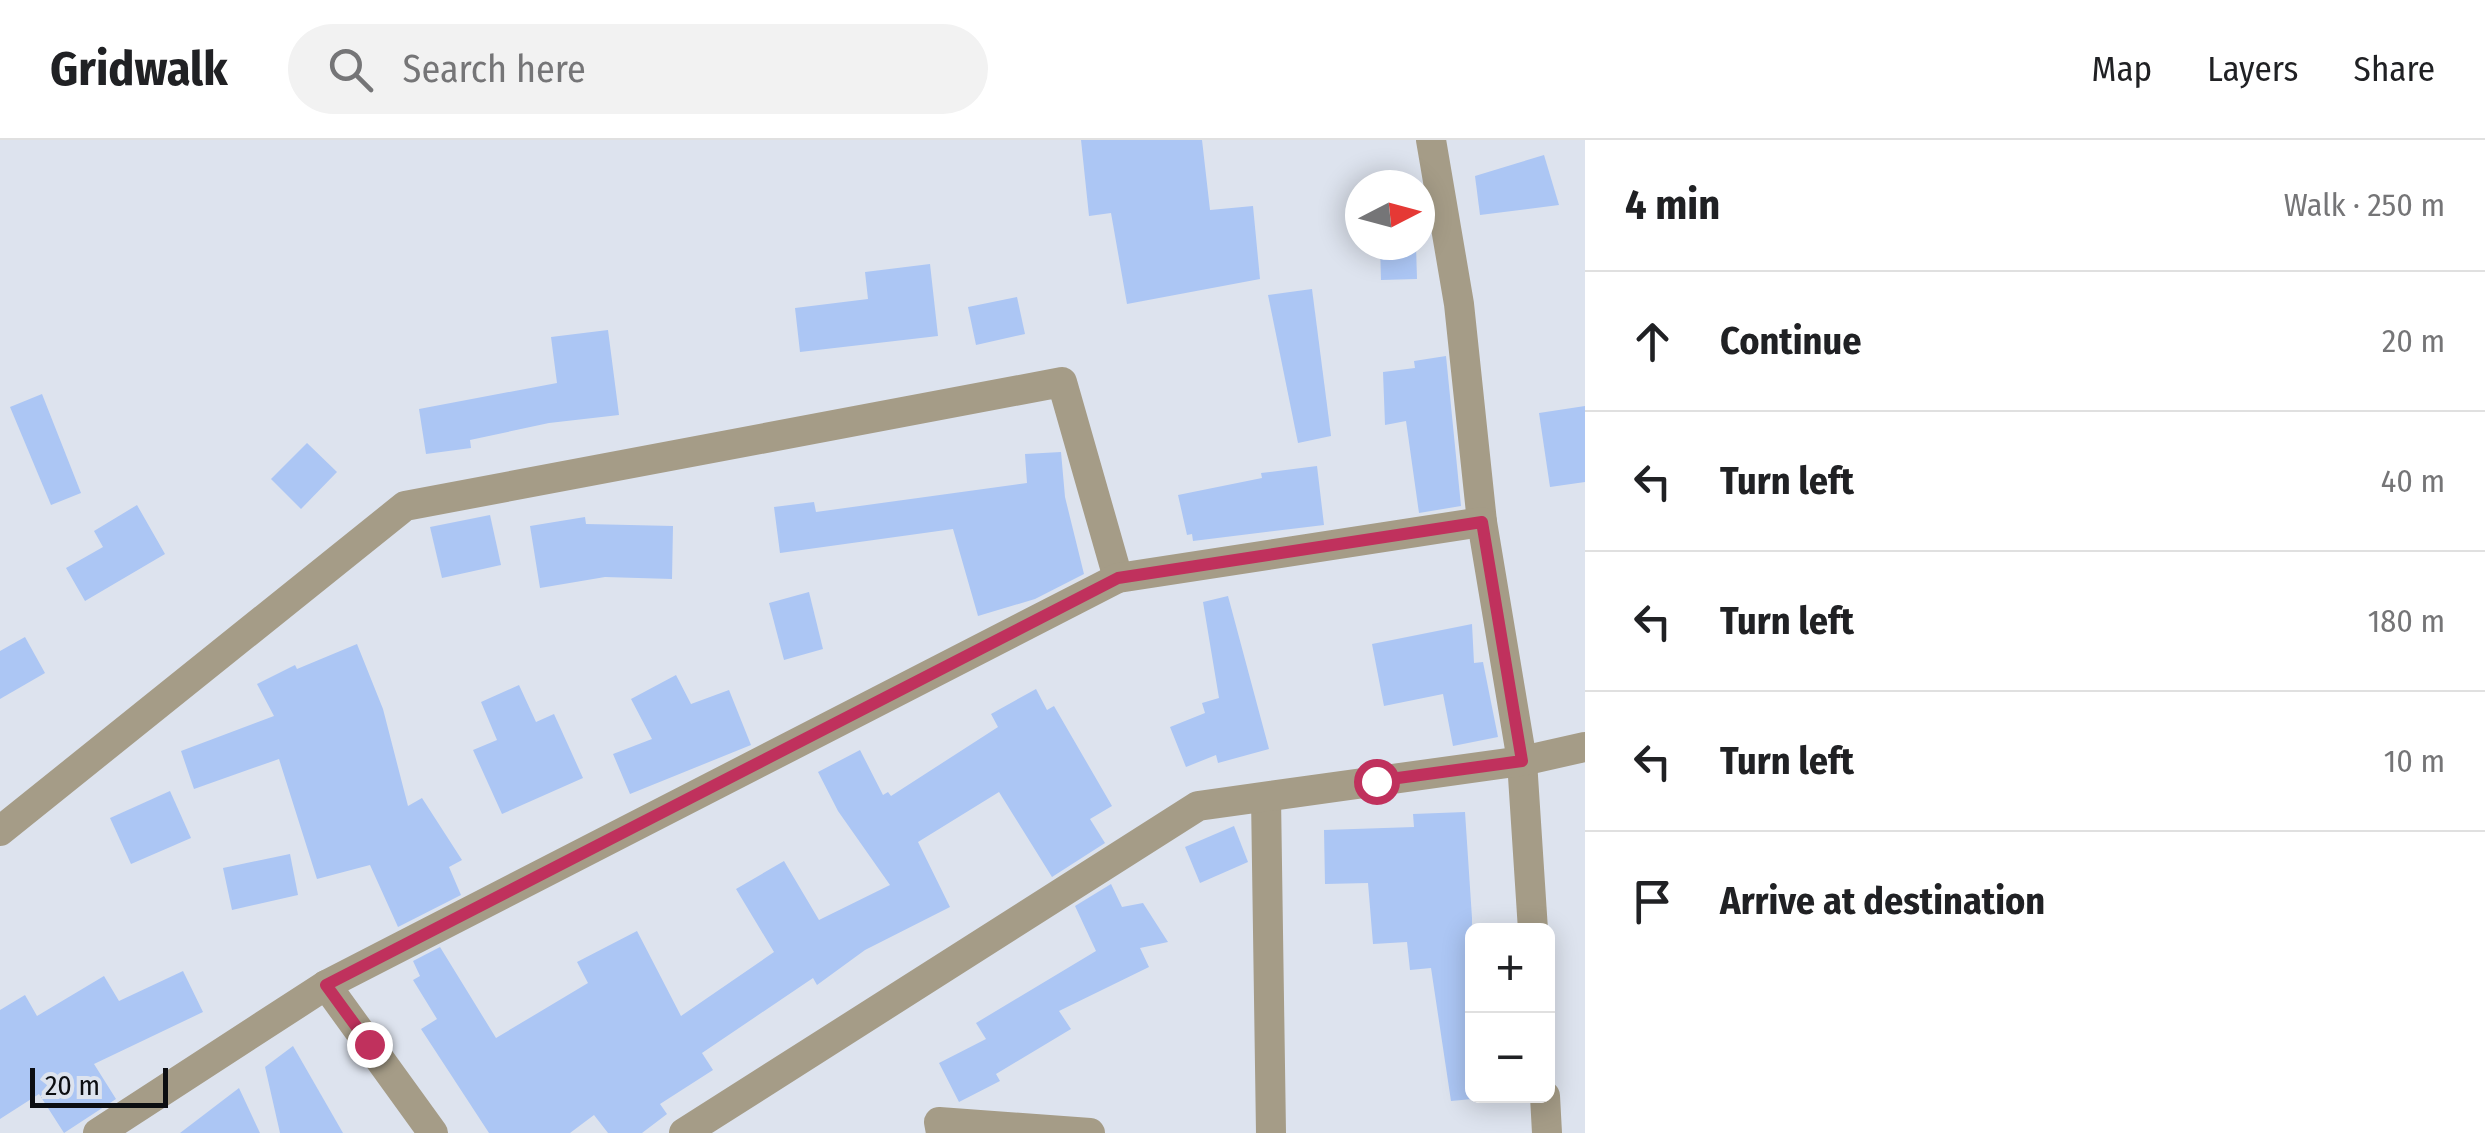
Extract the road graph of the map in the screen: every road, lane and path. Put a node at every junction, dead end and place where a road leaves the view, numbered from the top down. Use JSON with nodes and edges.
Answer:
{"nodes":[{"id":1,"x":1431,"y":140,"type":"edge"},
{"id":2,"x":1482,"y":522,"type":"junction"},
{"id":3,"x":1118,"y":578,"type":"junction"},
{"id":4,"x":1585,"y":747,"type":"edge"},
{"id":5,"x":1522,"y":761,"type":"junction"},
{"id":6,"x":1266,"y":796,"type":"junction"},
{"id":7,"x":0,"y":831,"type":"edge"},
{"id":8,"x":1534,"y":923,"type":"edge"},
{"id":9,"x":326,"y":985,"type":"junction"},
{"id":10,"x":1546,"y":1103,"type":"edge"},
{"id":11,"x":98,"y":1133,"type":"edge"},
{"id":12,"x":433,"y":1133,"type":"edge"},
{"id":13,"x":684,"y":1133,"type":"edge"},
{"id":14,"x":941,"y":1133,"type":"edge"},
{"id":15,"x":1090,"y":1133,"type":"edge"},
{"id":16,"x":1271,"y":1133,"type":"edge"},
{"id":17,"x":1548,"y":1133,"type":"edge"}],
"edges":[{"from":1,"to":2,"type":"street"},
{"from":2,"to":3,"type":"street"},
{"from":2,"to":5,"type":"street"},
{"from":3,"to":7,"type":"street"},
{"from":3,"to":9,"type":"street"},
{"from":4,"to":5,"type":"street"},
{"from":5,"to":6,"type":"street"},
{"from":5,"to":8,"type":"street"},
{"from":6,"to":13,"type":"street"},
{"from":6,"to":16,"type":"street"},
{"from":9,"to":11,"type":"street"},
{"from":9,"to":12,"type":"street"},
{"from":10,"to":17,"type":"street"},
{"from":14,"to":15,"type":"street"}]}
